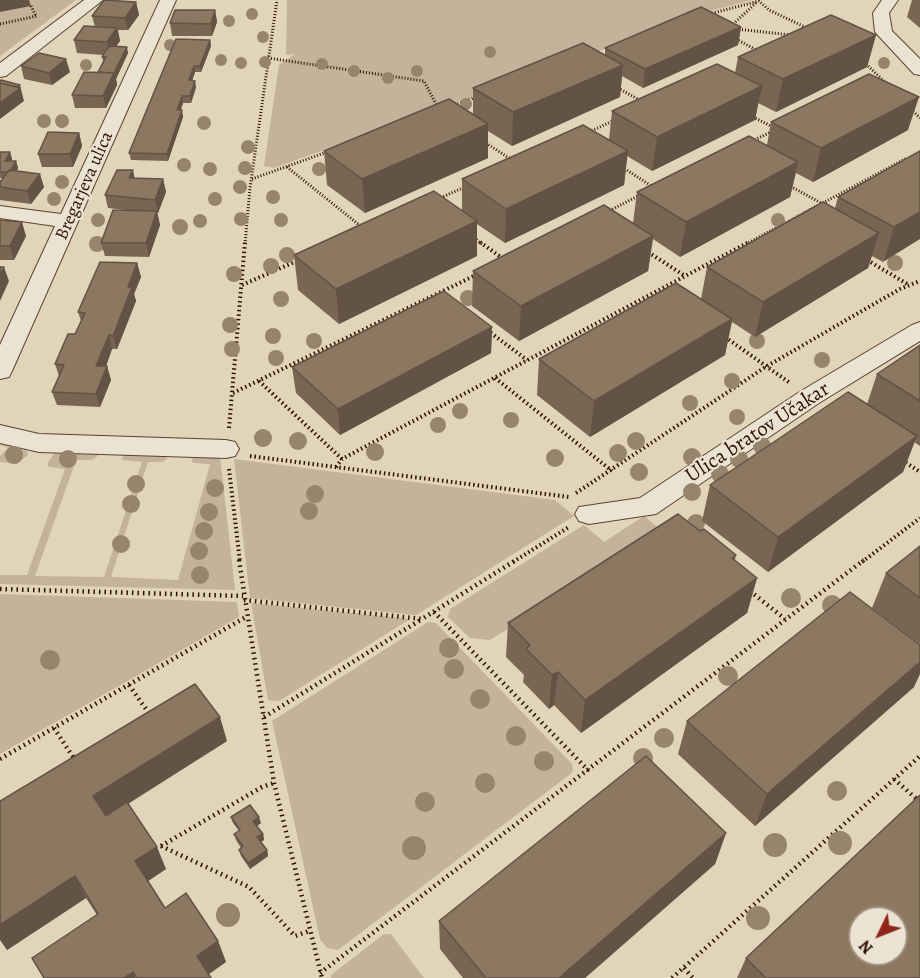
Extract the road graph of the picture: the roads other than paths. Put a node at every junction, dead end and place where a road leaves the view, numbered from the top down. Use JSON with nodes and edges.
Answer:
{"nodes":[{"id":1,"x":95,"y":0,"type":"edge"},
{"id":2,"x":168,"y":0,"type":"edge"},
{"id":3,"x":890,"y":0,"type":"edge"},
{"id":4,"x":895,"y":44,"type":"junction"},
{"id":5,"x":866,"y":53,"type":"edge"},
{"id":6,"x":920,"y":70,"type":"edge"},
{"id":7,"x":0,"y":72,"type":"edge"},
{"id":8,"x":0,"y":212,"type":"edge"},
{"id":9,"x":69,"y":221,"type":"junction"},
{"id":10,"x":920,"y":330,"type":"edge"},
{"id":11,"x":0,"y":371,"type":"edge"},
{"id":12,"x":0,"y":434,"type":"edge"},
{"id":13,"x":226,"y":449,"type":"road end"},
{"id":14,"x":589,"y":514,"type":"road end"}],
"edges":[{"from":1,"to":7,"type":"street"},
{"from":2,"to":9,"type":"street","name":"Bregarjeva ulica"},
{"from":3,"to":4,"type":"street"},
{"from":4,"to":5,"type":"street"},
{"from":4,"to":6,"type":"street"},
{"from":8,"to":9,"type":"street"},
{"from":9,"to":11,"type":"street","name":"Bregarjeva ulica"},
{"from":10,"to":14,"type":"street","name":"Ulica bratov Učakar"},
{"from":12,"to":13,"type":"street"}]}
